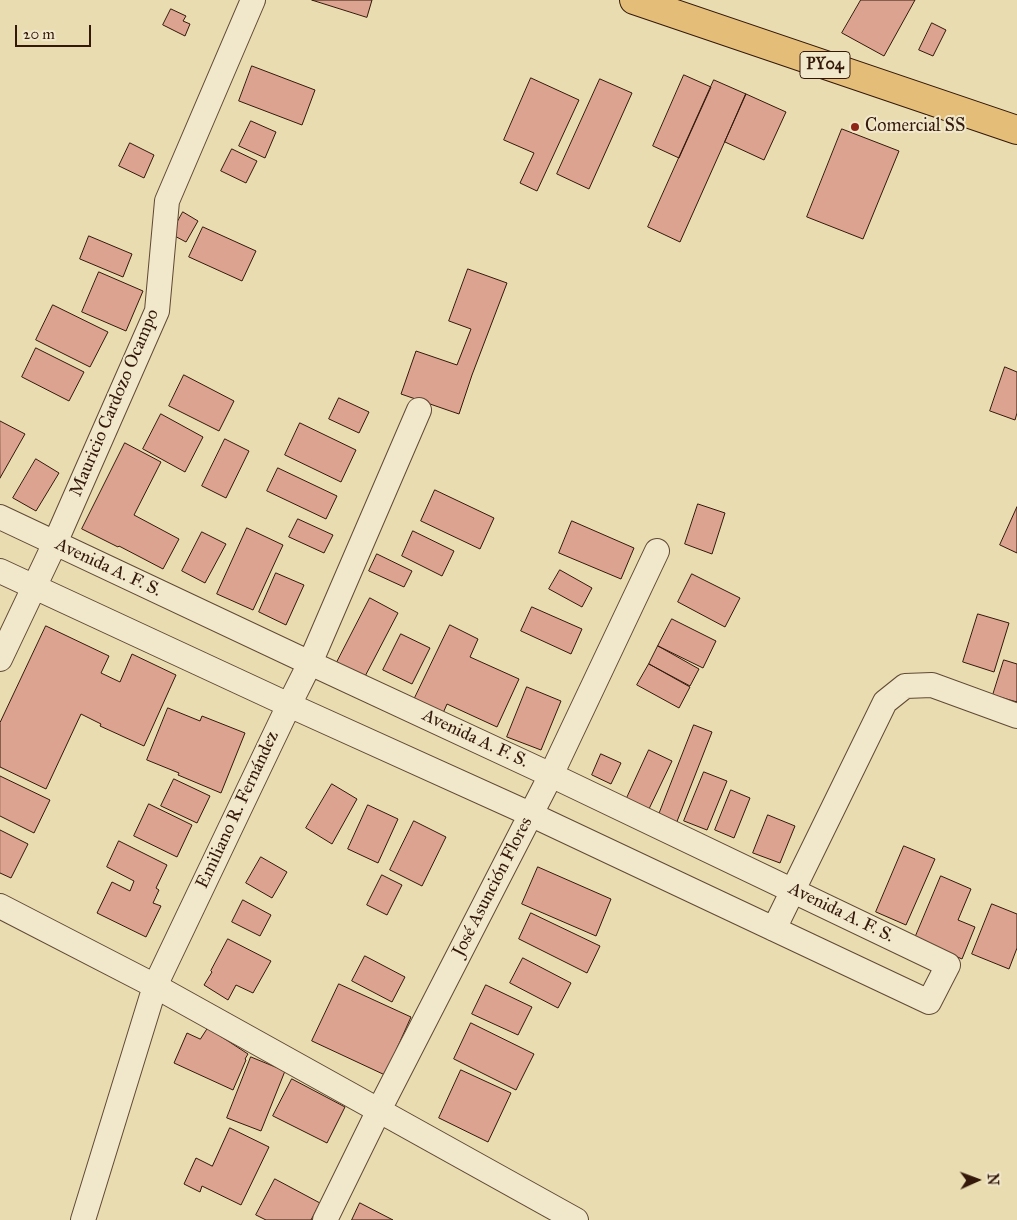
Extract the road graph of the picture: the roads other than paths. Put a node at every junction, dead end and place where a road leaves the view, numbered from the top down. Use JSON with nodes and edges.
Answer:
{"nodes":[{"id":1,"x":253,"y":0,"type":"edge"},
{"id":2,"x":634,"y":0,"type":"edge"},
{"id":3,"x":1017,"y":130,"type":"edge"},
{"id":4,"x":419,"y":410,"type":"dead end"},
{"id":5,"x":0,"y":517,"type":"edge"},
{"id":6,"x":55,"y":543,"type":"junction"},
{"id":7,"x":657,"y":552,"type":"dead end"},
{"id":8,"x":0,"y":571,"type":"edge"},
{"id":9,"x":34,"y":587,"type":"junction"},
{"id":10,"x":0,"y":659,"type":"edge"},
{"id":11,"x":310,"y":663,"type":"junction"},
{"id":12,"x":289,"y":705,"type":"junction"},
{"id":13,"x":1017,"y":716,"type":"edge"},
{"id":14,"x":551,"y":775,"type":"junction"},
{"id":15,"x":530,"y":814,"type":"junction"},
{"id":16,"x":793,"y":890,"type":"junction"},
{"id":17,"x":0,"y":906,"type":"edge"},
{"id":18,"x":774,"y":929,"type":"junction"},
{"id":19,"x":155,"y":986,"type":"junction"},
{"id":20,"x":379,"y":1110,"type":"junction"},
{"id":21,"x":83,"y":1220,"type":"edge"},
{"id":22,"x":325,"y":1220,"type":"edge"},
{"id":23,"x":576,"y":1220,"type":"edge"}],
"edges":[{"from":1,"to":6,"type":"street","name":"Mauricio Cardozo Ocampo"},
{"from":2,"to":3,"type":"main road","number":"PY04"},
{"from":4,"to":11,"type":"street","name":"Emiliano R. Fernández"},
{"from":5,"to":6,"type":"street","name":"Avenida A. F. S."},
{"from":6,"to":9,"type":"street","name":"Mauricio Cardozo Ocampo"},
{"from":6,"to":11,"type":"street","name":"Avenida A. F. S."},
{"from":7,"to":14,"type":"street","name":"José Asunción Flores"},
{"from":8,"to":9,"type":"street"},
{"from":9,"to":10,"type":"street","name":"Mauricio Cardozo Ocampo"},
{"from":9,"to":12,"type":"street"},
{"from":11,"to":12,"type":"street","name":"Emiliano R. Fernández"},
{"from":11,"to":14,"type":"street","name":"Avenida A. F. S."},
{"from":12,"to":15,"type":"street"},
{"from":12,"to":19,"type":"street","name":"Emiliano R. Fernández"},
{"from":13,"to":16,"type":"street"},
{"from":14,"to":15,"type":"street","name":"José Asunción Flores"},
{"from":14,"to":16,"type":"street","name":"Avenida A. F. S."},
{"from":15,"to":18,"type":"street"},
{"from":15,"to":20,"type":"street","name":"José Asunción Flores"},
{"from":16,"to":18,"type":"street"},
{"from":16,"to":18,"type":"street","name":"Avenida A. F. S."},
{"from":17,"to":19,"type":"street"},
{"from":19,"to":20,"type":"street"},
{"from":19,"to":21,"type":"street","name":"Emiliano R. Fernández"},
{"from":20,"to":22,"type":"street","name":"José Asunción Flores"},
{"from":20,"to":23,"type":"street"}]}
